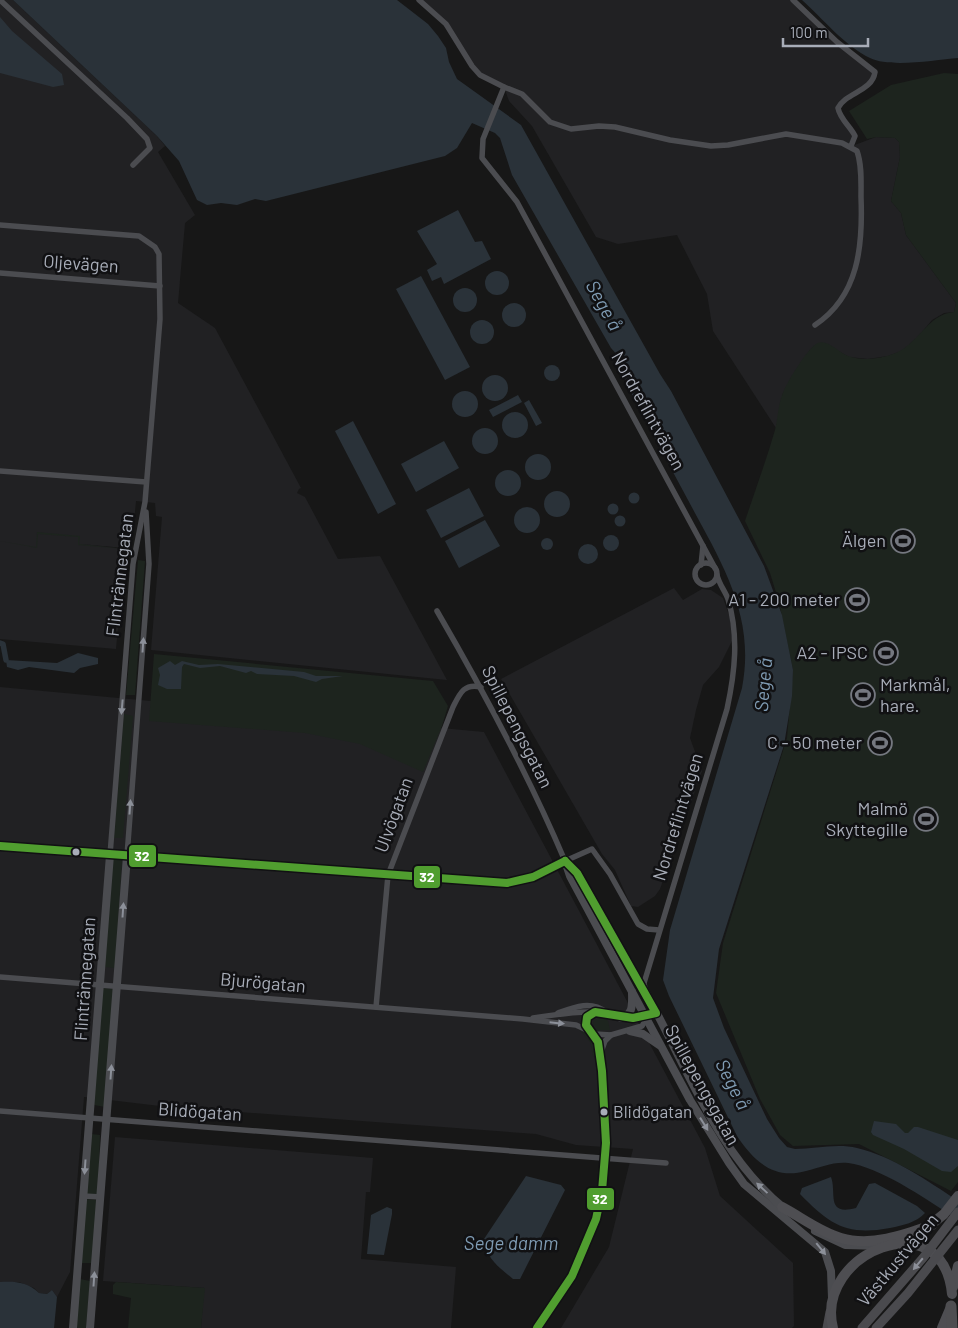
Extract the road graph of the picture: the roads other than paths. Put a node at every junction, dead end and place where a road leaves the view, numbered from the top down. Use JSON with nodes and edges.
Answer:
{"nodes":[{"id":1,"x":0,"y":0,"type":"edge"},
{"id":2,"x":420,"y":0,"type":"edge"},
{"id":3,"x":793,"y":0,"type":"edge"},
{"id":4,"x":504,"y":87,"type":"junction"},
{"id":5,"x":851,"y":146,"type":"junction"},
{"id":6,"x":133,"y":165,"type":"dead end"},
{"id":7,"x":0,"y":226,"type":"edge"},
{"id":8,"x":0,"y":273,"type":"edge"},
{"id":9,"x":160,"y":286,"type":"junction"},
{"id":10,"x":814,"y":325,"type":"dead end"},
{"id":11,"x":0,"y":471,"type":"edge"},
{"id":12,"x":146,"y":482,"type":"junction"},
{"id":13,"x":145,"y":502,"type":"junction"},
{"id":14,"x":703,"y":544,"type":"junction"},
{"id":15,"x":701,"y":565,"type":"junction"},
{"id":16,"x":715,"y":568,"type":"junction"},
{"id":17,"x":717,"y":575,"type":"junction"},
{"id":18,"x":708,"y":584,"type":"junction"},
{"id":19,"x":724,"y":592,"type":"junction"},
{"id":20,"x":436,"y":611,"type":"dead end"},
{"id":21,"x":481,"y":688,"type":"junction"},
{"id":22,"x":0,"y":846,"type":"edge"},
{"id":23,"x":110,"y":855,"type":"junction"},
{"id":24,"x":127,"y":856,"type":"junction"},
{"id":25,"x":565,"y":861,"type":"junction"},
{"id":26,"x":388,"y":875,"type":"junction"},
{"id":27,"x":659,"y":930,"type":"junction"},
{"id":28,"x":0,"y":977,"type":"edge"},
{"id":29,"x":100,"y":985,"type":"junction"},
{"id":30,"x":117,"y":986,"type":"junction"},
{"id":31,"x":632,"y":990,"type":"junction"},
{"id":32,"x":645,"y":991,"type":"junction"},
{"id":33,"x":376,"y":1007,"type":"junction"},
{"id":34,"x":592,"y":1012,"type":"junction"},
{"id":35,"x":656,"y":1013,"type":"junction"},
{"id":36,"x":555,"y":1014,"type":"junction"},
{"id":37,"x":609,"y":1015,"type":"junction"},
{"id":38,"x":621,"y":1018,"type":"junction"},
{"id":39,"x":647,"y":1018,"type":"junction"},
{"id":40,"x":523,"y":1020,"type":"junction"},
{"id":41,"x":590,"y":1031,"type":"junction"},
{"id":42,"x":630,"y":1031,"type":"junction"},
{"id":43,"x":611,"y":1035,"type":"junction"},
{"id":44,"x":664,"y":1050,"type":"junction"},
{"id":45,"x":600,"y":1055,"type":"junction"},
{"id":46,"x":0,"y":1111,"type":"edge"},
{"id":47,"x":89,"y":1119,"type":"junction"},
{"id":48,"x":106,"y":1120,"type":"junction"},
{"id":49,"x":606,"y":1158,"type":"junction"},
{"id":50,"x":666,"y":1163,"type":"dead end"},
{"id":51,"x":83,"y":1196,"type":"junction"},
{"id":52,"x":958,"y":1196,"type":"edge"},
{"id":53,"x":101,"y":1197,"type":"junction"},
{"id":54,"x":782,"y":1207,"type":"junction"},
{"id":55,"x":958,"y":1212,"type":"edge"},
{"id":56,"x":932,"y":1225,"type":"junction"},
{"id":57,"x":958,"y":1230,"type":"edge"},
{"id":58,"x":896,"y":1244,"type":"junction"},
{"id":59,"x":885,"y":1246,"type":"junction"},
{"id":60,"x":958,"y":1266,"type":"edge"},
{"id":61,"x":832,"y":1300,"type":"junction"},
{"id":62,"x":951,"y":1300,"type":"junction"},
{"id":63,"x":830,"y":1312,"type":"junction"},
{"id":64,"x":73,"y":1328,"type":"edge"},
{"id":65,"x":90,"y":1328,"type":"edge"},
{"id":66,"x":538,"y":1328,"type":"edge"},
{"id":67,"x":827,"y":1328,"type":"edge"},
{"id":68,"x":832,"y":1328,"type":"edge"},
{"id":69,"x":862,"y":1328,"type":"edge"},
{"id":70,"x":876,"y":1328,"type":"edge"},
{"id":71,"x":942,"y":1328,"type":"edge"},
{"id":72,"x":952,"y":1328,"type":"edge"}],
"edges":[{"from":1,"to":6,"type":"street"},
{"from":2,"to":4,"type":"street"},
{"from":3,"to":5,"type":"street"},
{"from":4,"to":5,"type":"street"},
{"from":4,"to":14,"type":"street","name":"Nordreflintvägen"},
{"from":5,"to":10,"type":"street"},
{"from":7,"to":9,"type":"street"},
{"from":8,"to":9,"type":"street","name":"Oljevägen"},
{"from":9,"to":12,"type":"street"},
{"from":11,"to":12,"type":"street"},
{"from":12,"to":13,"type":"street"},
{"from":13,"to":23,"type":"street","name":"Flintrännegatan","one_way":true},
{"from":24,"to":13,"type":"street","name":"Flintrännegatan","one_way":true},
{"from":14,"to":15,"type":"street"},
{"from":14,"to":16,"type":"street","name":"Nordreflintvägen"},
{"from":15,"to":16,"type":"street"},
{"from":15,"to":18,"type":"street"},
{"from":16,"to":17,"type":"street"},
{"from":17,"to":18,"type":"street"},
{"from":17,"to":19,"type":"street","name":"Nordreflintvägen"},
{"from":18,"to":19,"type":"street"},
{"from":19,"to":27,"type":"street","name":"Nordreflintvägen"},
{"from":20,"to":21,"type":"street","name":"Spillepengsgatan"},
{"from":21,"to":25,"type":"street","name":"Spillepengsgatan"},
{"from":21,"to":26,"type":"street","name":"Ulvögatan"},
{"from":22,"to":23,"type":"street"},
{"from":23,"to":24,"type":"street"},
{"from":23,"to":29,"type":"street","name":"Flintrännegatan"},
{"from":24,"to":26,"type":"street"},
{"from":30,"to":24,"type":"street","name":"Flintrännegatan","one_way":true},
{"from":25,"to":26,"type":"street"},
{"from":25,"to":27,"type":"street"},
{"from":25,"to":31,"type":"street","name":"Spillepengsgatan"},
{"from":25,"to":32,"type":"street","name":"Spillepengsgatan"},
{"from":26,"to":33,"type":"street","name":"Ulvögatan"},
{"from":27,"to":32,"type":"street","name":"Nordreflintvägen"},
{"from":28,"to":29,"type":"street","name":"Bjurögatan"},
{"from":29,"to":30,"type":"street","name":"Bjurögatan"},
{"from":29,"to":47,"type":"street","name":"Flintrännegatan"},
{"from":30,"to":33,"type":"street","name":"Bjurögatan"},
{"from":48,"to":30,"type":"street","name":"Flintrännegatan","one_way":true},
{"from":31,"to":38,"type":"street"},
{"from":31,"to":39,"type":"street","name":"Spillepengsgatan"},
{"from":32,"to":35,"type":"street","name":"Spillepengsgatan"},
{"from":33,"to":40,"type":"street","name":"Bjurögatan"},
{"from":34,"to":36,"type":"street","name":"Bjurögatan"},
{"from":34,"to":37,"type":"street","name":"Bjurögatan"},
{"from":34,"to":41,"type":"street"},
{"from":35,"to":39,"type":"street","name":"Bjurögatan"},
{"from":54,"to":35,"type":"street","name":"Spillepengsgatan","one_way":true},
{"from":36,"to":37,"type":"street","name":"Bjurögatan"},
{"from":36,"to":40,"type":"street","name":"Bjurögatan"},
{"from":37,"to":38,"type":"street","name":"Bjurögatan"},
{"from":38,"to":39,"type":"street","name":"Bjurögatan"},
{"from":39,"to":42,"type":"street","name":"Bjurögatan"},
{"from":39,"to":44,"type":"street","name":"Spillepengsgatan"},
{"from":40,"to":41,"type":"street","name":"Bjurögatan","one_way":true},
{"from":41,"to":43,"type":"street","name":"Bjurögatan"},
{"from":41,"to":45,"type":"street"},
{"from":42,"to":43,"type":"street","name":"Bjurögatan"},
{"from":42,"to":44,"type":"street"},
{"from":43,"to":45,"type":"street"},
{"from":44,"to":61,"type":"street","name":"Spillepengsgatan","one_way":true},
{"from":45,"to":49,"type":"street"},
{"from":46,"to":47,"type":"street","name":"Blidögatan"},
{"from":47,"to":48,"type":"street","name":"Blidögatan"},
{"from":47,"to":51,"type":"street","name":"Flintrännegatan","one_way":true},
{"from":48,"to":49,"type":"street","name":"Blidögatan"},
{"from":48,"to":53,"type":"street","name":"Flintrännegatan"},
{"from":49,"to":50,"type":"street","name":"Blidögatan"},
{"from":49,"to":66,"type":"street"},
{"from":51,"to":53,"type":"street"},
{"from":51,"to":64,"type":"street","name":"Flintrännegatan"},
{"from":52,"to":56,"type":"highway"},
{"from":65,"to":53,"type":"street","name":"Flintrännegatan","one_way":true},
{"from":54,"to":56,"type":"highway"},
{"from":54,"to":59,"type":"street","name":"Spillepengsgatan"},
{"from":55,"to":69,"type":"main road","name":"Västkustvägen","one_way":true,"bridge":true},
{"from":56,"to":58,"type":"highway"},
{"from":57,"to":70,"type":"main road","name":"Västkustvägen","bridge":true},
{"from":58,"to":59,"type":"highway"},
{"from":58,"to":62,"type":"highway"},
{"from":59,"to":61,"type":"highway"},
{"from":60,"to":62,"type":"highway"},
{"from":61,"to":63,"type":"highway"},
{"from":62,"to":71,"type":"highway"},
{"from":62,"to":72,"type":"highway"},
{"from":63,"to":67,"type":"main road"},
{"from":63,"to":68,"type":"highway"}]}
